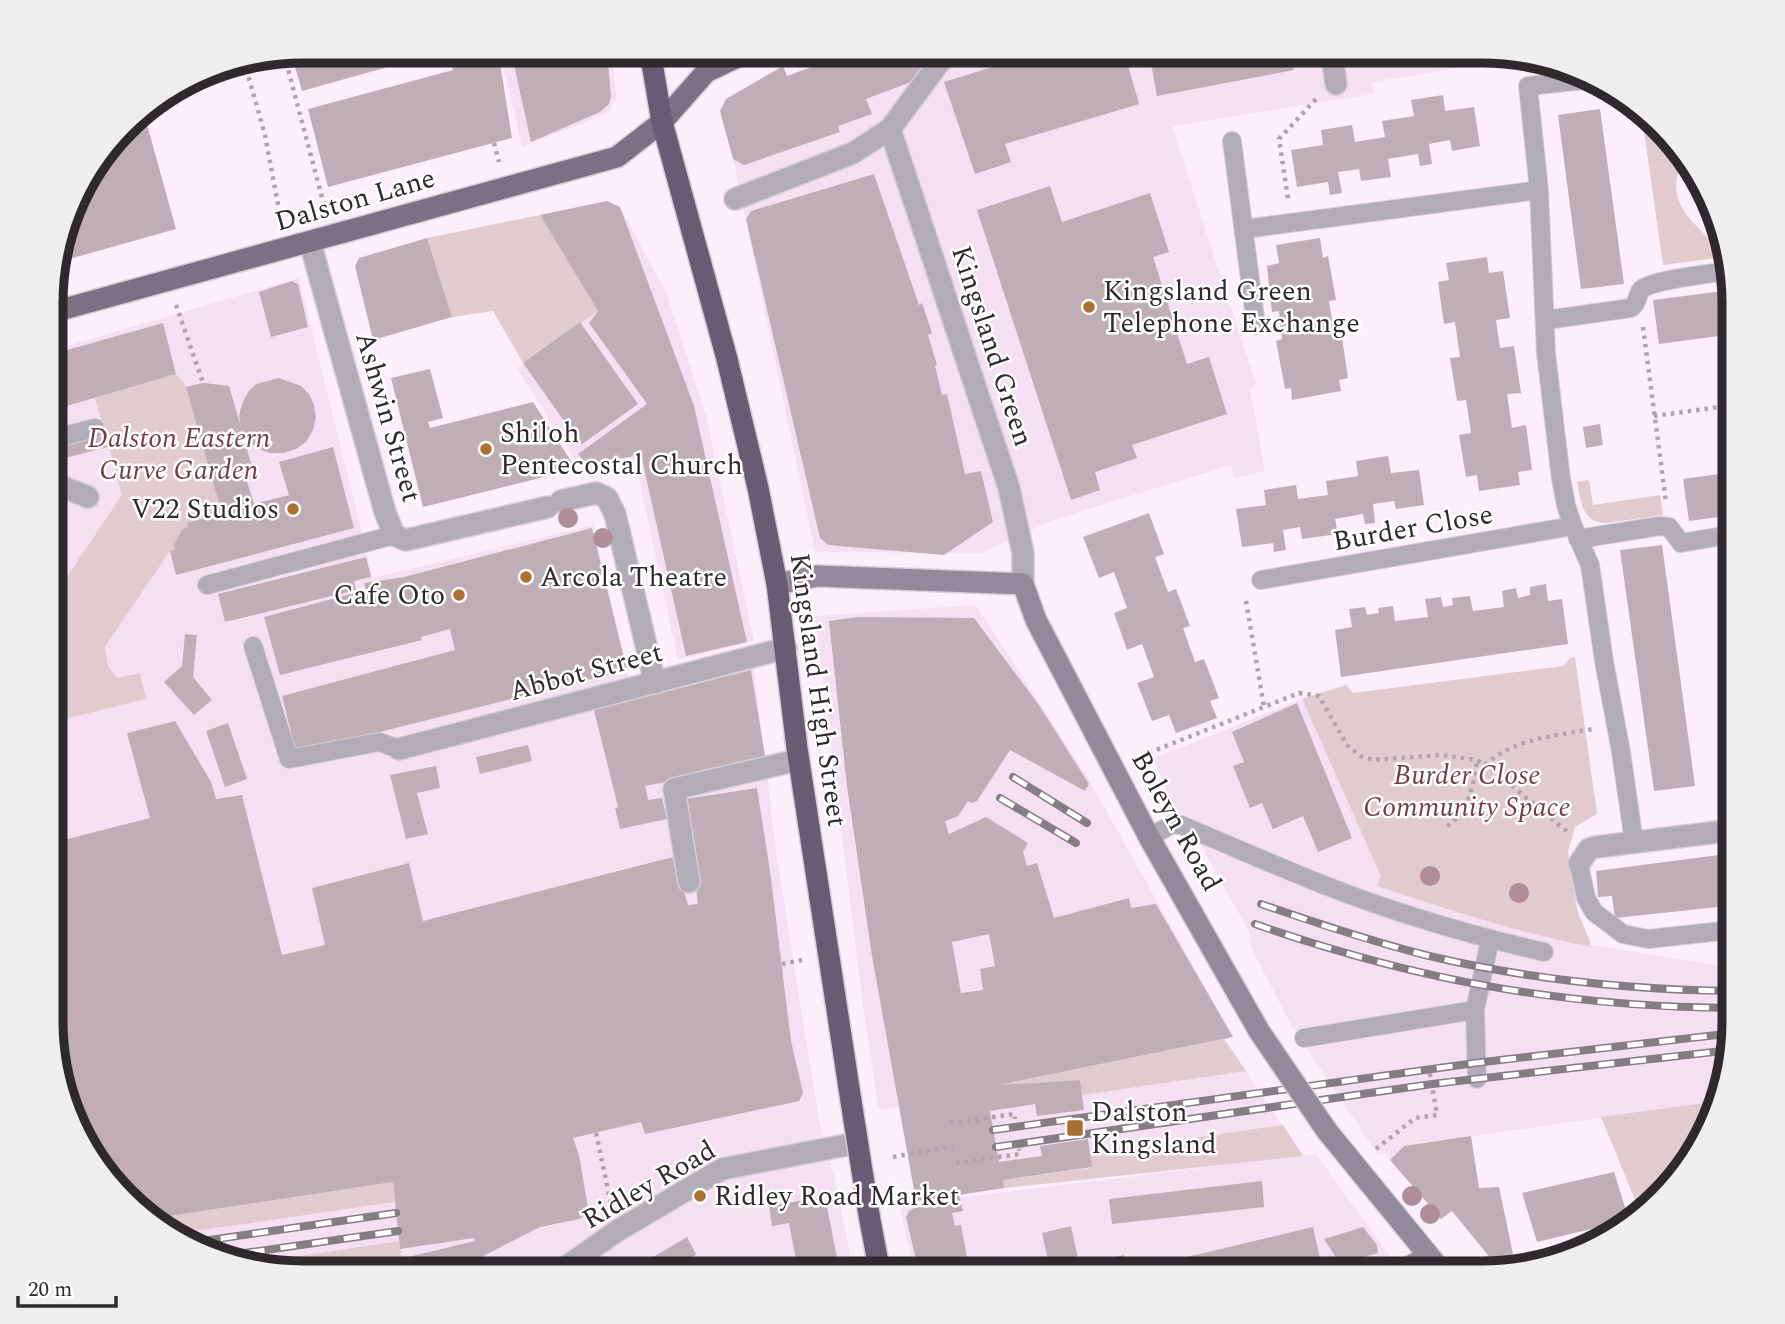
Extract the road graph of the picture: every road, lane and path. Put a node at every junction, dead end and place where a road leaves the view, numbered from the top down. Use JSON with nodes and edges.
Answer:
{"nodes":[{"id":1,"x":287,"y":64,"type":"edge"},
{"id":2,"x":652,"y":64,"type":"edge"},
{"id":3,"x":723,"y":64,"type":"edge"},
{"id":4,"x":938,"y":64,"type":"edge"},
{"id":5,"x":1333,"y":64,"type":"edge"},
{"id":6,"x":268,"y":66,"type":"edge"},
{"id":7,"x":253,"y":71,"type":"joint"},
{"id":8,"x":246,"y":72,"type":"junction"},
{"id":9,"x":228,"y":75,"type":"edge"},
{"id":10,"x":1574,"y":81,"type":"edge"},
{"id":11,"x":1336,"y":84,"type":"joint"},
{"id":12,"x":662,"y":122,"type":"junction"},
{"id":13,"x":890,"y":129,"type":"junction"},
{"id":14,"x":1232,"y":141,"type":"dead end"},
{"id":15,"x":494,"y":143,"type":"dead end"},
{"id":16,"x":499,"y":162,"type":"dead end"},
{"id":17,"x":1539,"y":190,"type":"junction"},
{"id":18,"x":735,"y":200,"type":"dead end"},
{"id":19,"x":324,"y":205,"type":"dead end"},
{"id":20,"x":281,"y":221,"type":"dead end"},
{"id":21,"x":1292,"y":222,"type":"junction"},
{"id":22,"x":1245,"y":229,"type":"junction"},
{"id":23,"x":310,"y":242,"type":"junction"},
{"id":24,"x":1720,"y":272,"type":"edge"},
{"id":25,"x":169,"y":280,"type":"junction"},
{"id":26,"x":1639,"y":299,"type":"junction"},
{"id":27,"x":63,"y":309,"type":"edge"},
{"id":28,"x":1546,"y":320,"type":"junction"},
{"id":29,"x":1256,"y":326,"type":"dead end"},
{"id":30,"x":203,"y":383,"type":"dead end"},
{"id":31,"x":1721,"y":407,"type":"edge"},
{"id":32,"x":1654,"y":416,"type":"junction"},
{"id":33,"x":95,"y":428,"type":"dead end"},
{"id":34,"x":63,"y":436,"type":"edge"},
{"id":35,"x":63,"y":487,"type":"edge"},
{"id":36,"x":88,"y":497,"type":"dead end"},
{"id":37,"x":1669,"y":527,"type":"junction"},
{"id":38,"x":1575,"y":532,"type":"junction"},
{"id":39,"x":394,"y":535,"type":"junction"},
{"id":40,"x":1721,"y":536,"type":"edge"},
{"id":41,"x":1261,"y":580,"type":"joint"},
{"id":42,"x":776,"y":584,"type":"junction"},
{"id":43,"x":1023,"y":584,"type":"junction"},
{"id":44,"x":207,"y":585,"type":"dead end"},
{"id":45,"x":253,"y":646,"type":"dead end"},
{"id":46,"x":786,"y":648,"type":"junction"},
{"id":47,"x":655,"y":683,"type":"junction"},
{"id":48,"x":1264,"y":707,"type":"junction"},
{"id":49,"x":1615,"y":724,"type":"junction"},
{"id":50,"x":399,"y":749,"type":"joint"},
{"id":51,"x":1141,"y":756,"type":"dead end"},
{"id":52,"x":799,"y":760,"type":"junction"},
{"id":53,"x":1477,"y":760,"type":"junction"},
{"id":54,"x":1485,"y":765,"type":"junction"},
{"id":55,"x":1447,"y":826,"type":"dead end"},
{"id":56,"x":1568,"y":832,"type":"dead end"},
{"id":57,"x":1721,"y":832,"type":"edge"},
{"id":58,"x":1149,"y":837,"type":"junction"},
{"id":59,"x":1634,"y":842,"type":"junction"},
{"id":60,"x":1579,"y":864,"type":"joint"},
{"id":61,"x":689,"y":883,"type":"dead end"},
{"id":62,"x":1721,"y":931,"type":"edge"},
{"id":63,"x":1490,"y":940,"type":"junction"},
{"id":64,"x":1544,"y":952,"type":"dead end"},
{"id":65,"x":803,"y":960,"type":"dead end"},
{"id":66,"x":782,"y":964,"type":"dead end"},
{"id":67,"x":1475,"y":1010,"type":"junction"},
{"id":68,"x":1304,"y":1038,"type":"dead end"},
{"id":69,"x":1429,"y":1069,"type":"dead end"},
{"id":70,"x":1476,"y":1079,"type":"dead end"},
{"id":71,"x":1015,"y":1119,"type":"dead end"},
{"id":72,"x":950,"y":1123,"type":"dead end"},
{"id":73,"x":596,"y":1133,"type":"dead end"},
{"id":74,"x":857,"y":1143,"type":"junction"},
{"id":75,"x":953,"y":1146,"type":"dead end"},
{"id":76,"x":1019,"y":1149,"type":"dead end"},
{"id":77,"x":1371,"y":1153,"type":"dead end"},
{"id":78,"x":893,"y":1157,"type":"dead end"},
{"id":79,"x":956,"y":1163,"type":"dead end"},
{"id":80,"x":617,"y":1231,"type":"junction"},
{"id":81,"x":1429,"y":1256,"type":"junction"},
{"id":82,"x":575,"y":1260,"type":"edge"},
{"id":83,"x":878,"y":1260,"type":"edge"},
{"id":84,"x":1420,"y":1261,"type":"edge"},
{"id":85,"x":1433,"y":1261,"type":"edge"}],
"edges":[{"from":1,"to":19,"type":"path"},
{"from":2,"to":12,"type":"highway","name":"Kingsland High Street"},
{"from":3,"to":12,"type":"main road","name":"Dalston Lane"},
{"from":4,"to":13,"type":"street"},
{"from":5,"to":11,"type":"street"},
{"from":6,"to":7,"type":"path"},
{"from":7,"to":8,"type":"path"},
{"from":8,"to":9,"type":"path"},
{"from":8,"to":20,"type":"path"},
{"from":10,"to":17,"type":"lane"},
{"from":11,"to":21,"type":"path"},
{"from":12,"to":23,"type":"main road","name":"Dalston Lane"},
{"from":12,"to":42,"type":"highway","name":"Kingsland High Street"},
{"from":13,"to":18,"type":"street"},
{"from":13,"to":43,"type":"street","name":"Kingsland Green"},
{"from":14,"to":22,"type":"lane"},
{"from":15,"to":16,"type":"path"},
{"from":17,"to":21,"type":"lane"},
{"from":17,"to":28,"type":"lane"},
{"from":21,"to":22,"type":"lane"},
{"from":22,"to":29,"type":"lane"},
{"from":23,"to":25,"type":"main road","name":"Dalston Lane"},
{"from":23,"to":39,"type":"street","name":"Ashwin Street"},
{"from":24,"to":26,"type":"lane"},
{"from":25,"to":27,"type":"main road","name":"Dalston Lane"},
{"from":25,"to":30,"type":"path"},
{"from":26,"to":28,"type":"lane"},
{"from":26,"to":32,"type":"path"},
{"from":28,"to":38,"type":"lane"},
{"from":31,"to":32,"type":"path"},
{"from":32,"to":37,"type":"path"},
{"from":33,"to":34,"type":"lane"},
{"from":35,"to":36,"type":"street"},
{"from":37,"to":38,"type":"lane","name":"Burder Close"},
{"from":37,"to":40,"type":"lane"},
{"from":38,"to":41,"type":"lane","name":"Burder Close"},
{"from":38,"to":49,"type":"lane"},
{"from":39,"to":44,"type":"lane"},
{"from":39,"to":47,"type":"street","name":"Ashwin Street"},
{"from":41,"to":48,"type":"path"},
{"from":42,"to":43,"type":"street"},
{"from":42,"to":46,"type":"highway","name":"Kingsland High Street"},
{"from":43,"to":58,"type":"street","name":"Boleyn Road"},
{"from":45,"to":50,"type":"lane"},
{"from":46,"to":47,"type":"street","name":"Abbot Street"},
{"from":46,"to":52,"type":"highway","name":"Kingsland High Street"},
{"from":47,"to":50,"type":"street","name":"Abbot Street"},
{"from":48,"to":51,"type":"path"},
{"from":48,"to":53,"type":"path"},
{"from":49,"to":54,"type":"path"},
{"from":49,"to":59,"type":"lane"},
{"from":52,"to":61,"type":"street"},
{"from":52,"to":74,"type":"highway","name":"Kingsland High Street","bridge":true},
{"from":53,"to":54,"type":"path"},
{"from":53,"to":55,"type":"path"},
{"from":54,"to":56,"type":"path"},
{"from":57,"to":59,"type":"street"},
{"from":58,"to":63,"type":"lane"},
{"from":58,"to":81,"type":"street","name":"Boleyn Road","bridge":true},
{"from":59,"to":60,"type":"street"},
{"from":60,"to":62,"type":"lane"},
{"from":63,"to":64,"type":"lane"},
{"from":63,"to":67,"type":"lane"},
{"from":65,"to":66,"type":"path"},
{"from":67,"to":68,"type":"lane"},
{"from":67,"to":70,"type":"lane"},
{"from":69,"to":77,"type":"path"},
{"from":71,"to":72,"type":"path"},
{"from":73,"to":80,"type":"path"},
{"from":74,"to":80,"type":"street","name":"Ridley Road"},
{"from":74,"to":83,"type":"highway","name":"Kingsland High Street","bridge":true},
{"from":75,"to":78,"type":"path"},
{"from":76,"to":79,"type":"path"},
{"from":80,"to":82,"type":"street","name":"Ridley Road"},
{"from":81,"to":84,"type":"street"},
{"from":81,"to":85,"type":"street","name":"Boleyn Road"}]}
